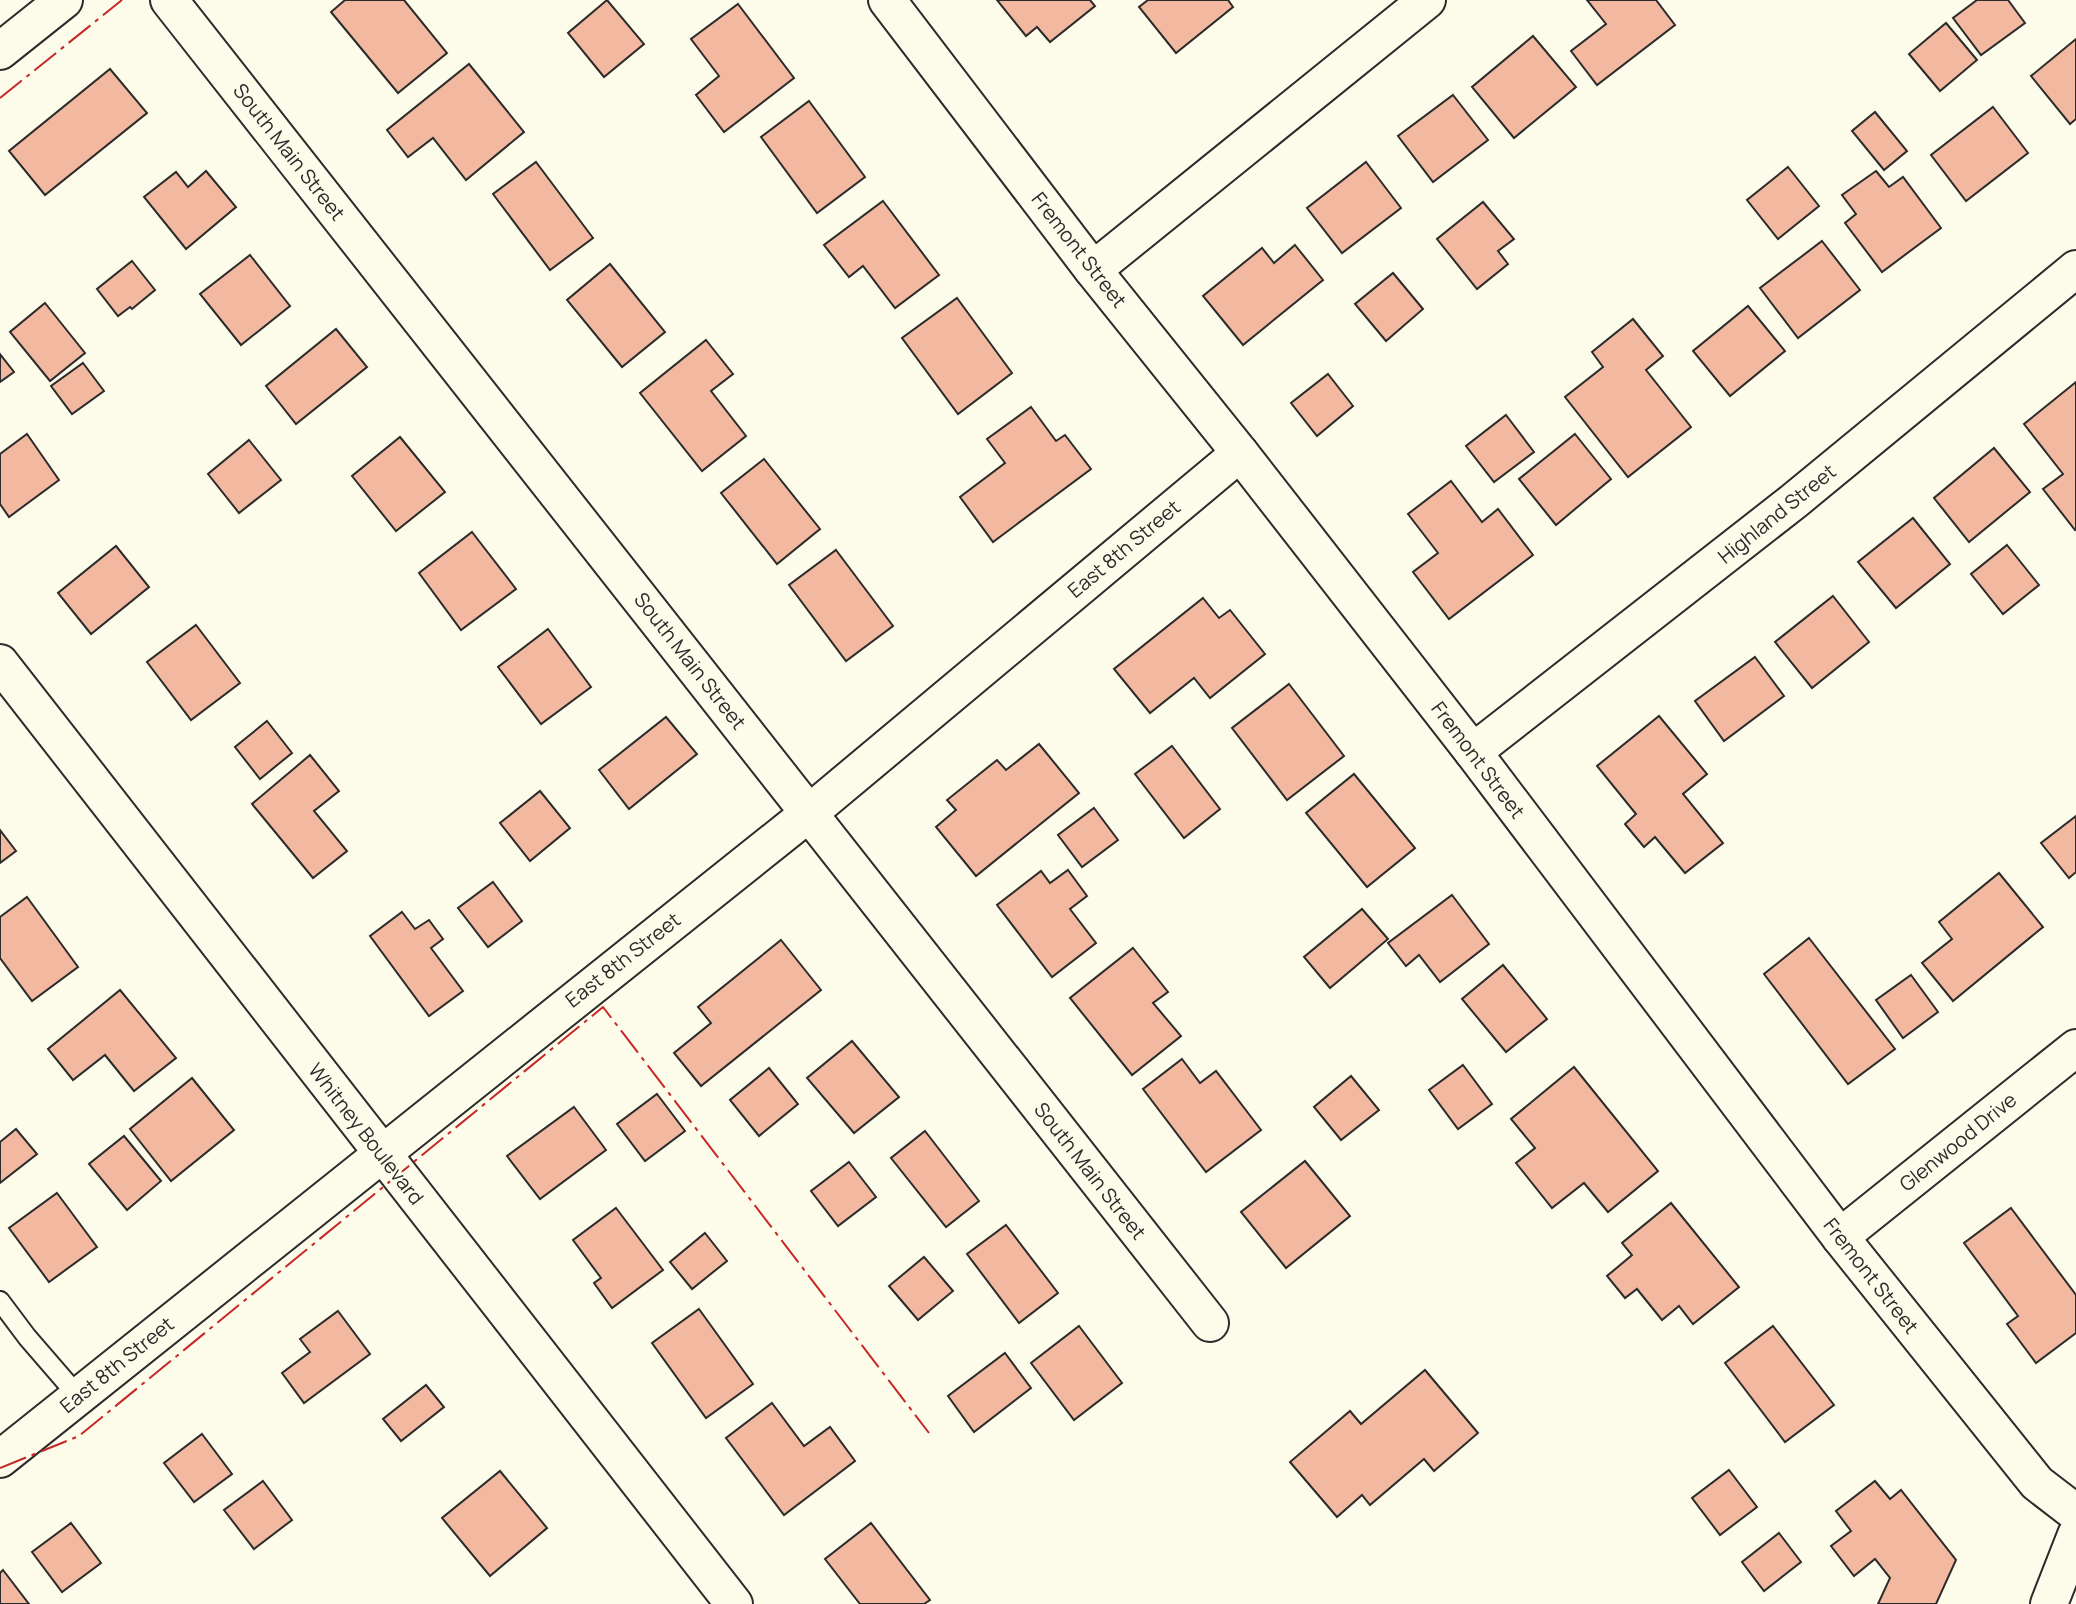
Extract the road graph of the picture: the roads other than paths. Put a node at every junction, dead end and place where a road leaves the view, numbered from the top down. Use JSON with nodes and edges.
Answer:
{"nodes":[{"id":1,"x":64,"y":0,"type":"edge"},
{"id":2,"x":169,"y":0,"type":"edge"},
{"id":3,"x":887,"y":0,"type":"edge"},
{"id":4,"x":1427,"y":0,"type":"edge"},
{"id":5,"x":0,"y":51,"type":"edge"},
{"id":6,"x":2076,"y":269,"type":"edge"},
{"id":7,"x":1093,"y":270,"type":"junction"},
{"id":8,"x":1240,"y":453,"type":"junction"},
{"id":9,"x":0,"y":663,"type":"edge"},
{"id":10,"x":1473,"y":752,"type":"junction"},
{"id":11,"x":808,"y":814,"type":"junction"},
{"id":12,"x":2076,"y":1048,"type":"edge"},
{"id":13,"x":381,"y":1153,"type":"junction"},
{"id":14,"x":1840,"y":1237,"type":"junction"},
{"id":15,"x":0,"y":1301,"type":"edge"},
{"id":16,"x":1210,"y":1323,"type":"dead end"},
{"id":17,"x":78,"y":1396,"type":"junction"},
{"id":18,"x":0,"y":1459,"type":"edge"},
{"id":19,"x":2076,"y":1513,"type":"edge"},
{"id":20,"x":2076,"y":1535,"type":"edge"},
{"id":21,"x":734,"y":1604,"type":"edge"},
{"id":22,"x":2049,"y":1604,"type":"edge"}],
"edges":[{"from":1,"to":5,"type":"street"},
{"from":2,"to":11,"type":"street","name":"South Main Street"},
{"from":3,"to":7,"type":"street","name":"Fremont Street"},
{"from":4,"to":7,"type":"street"},
{"from":6,"to":10,"type":"street","name":"Highland Street"},
{"from":7,"to":8,"type":"street","name":"Fremont Street"},
{"from":8,"to":10,"type":"street","name":"Fremont Street"},
{"from":8,"to":11,"type":"street","name":"East 8th Street"},
{"from":9,"to":13,"type":"street","name":"Whitney Boulevard"},
{"from":10,"to":14,"type":"street","name":"Fremont Street"},
{"from":11,"to":13,"type":"street","name":"East 8th Street"},
{"from":11,"to":16,"type":"street","name":"South Main Street"},
{"from":12,"to":14,"type":"street","name":"Glenwood Drive"},
{"from":13,"to":17,"type":"street","name":"East 8th Street"},
{"from":13,"to":21,"type":"street","name":"Whitney Boulevard"},
{"from":14,"to":19,"type":"street","name":"Fremont Street"},
{"from":15,"to":17,"type":"lane"},
{"from":17,"to":18,"type":"street","name":"East 8th Street"},
{"from":20,"to":22,"type":"street"}]}
